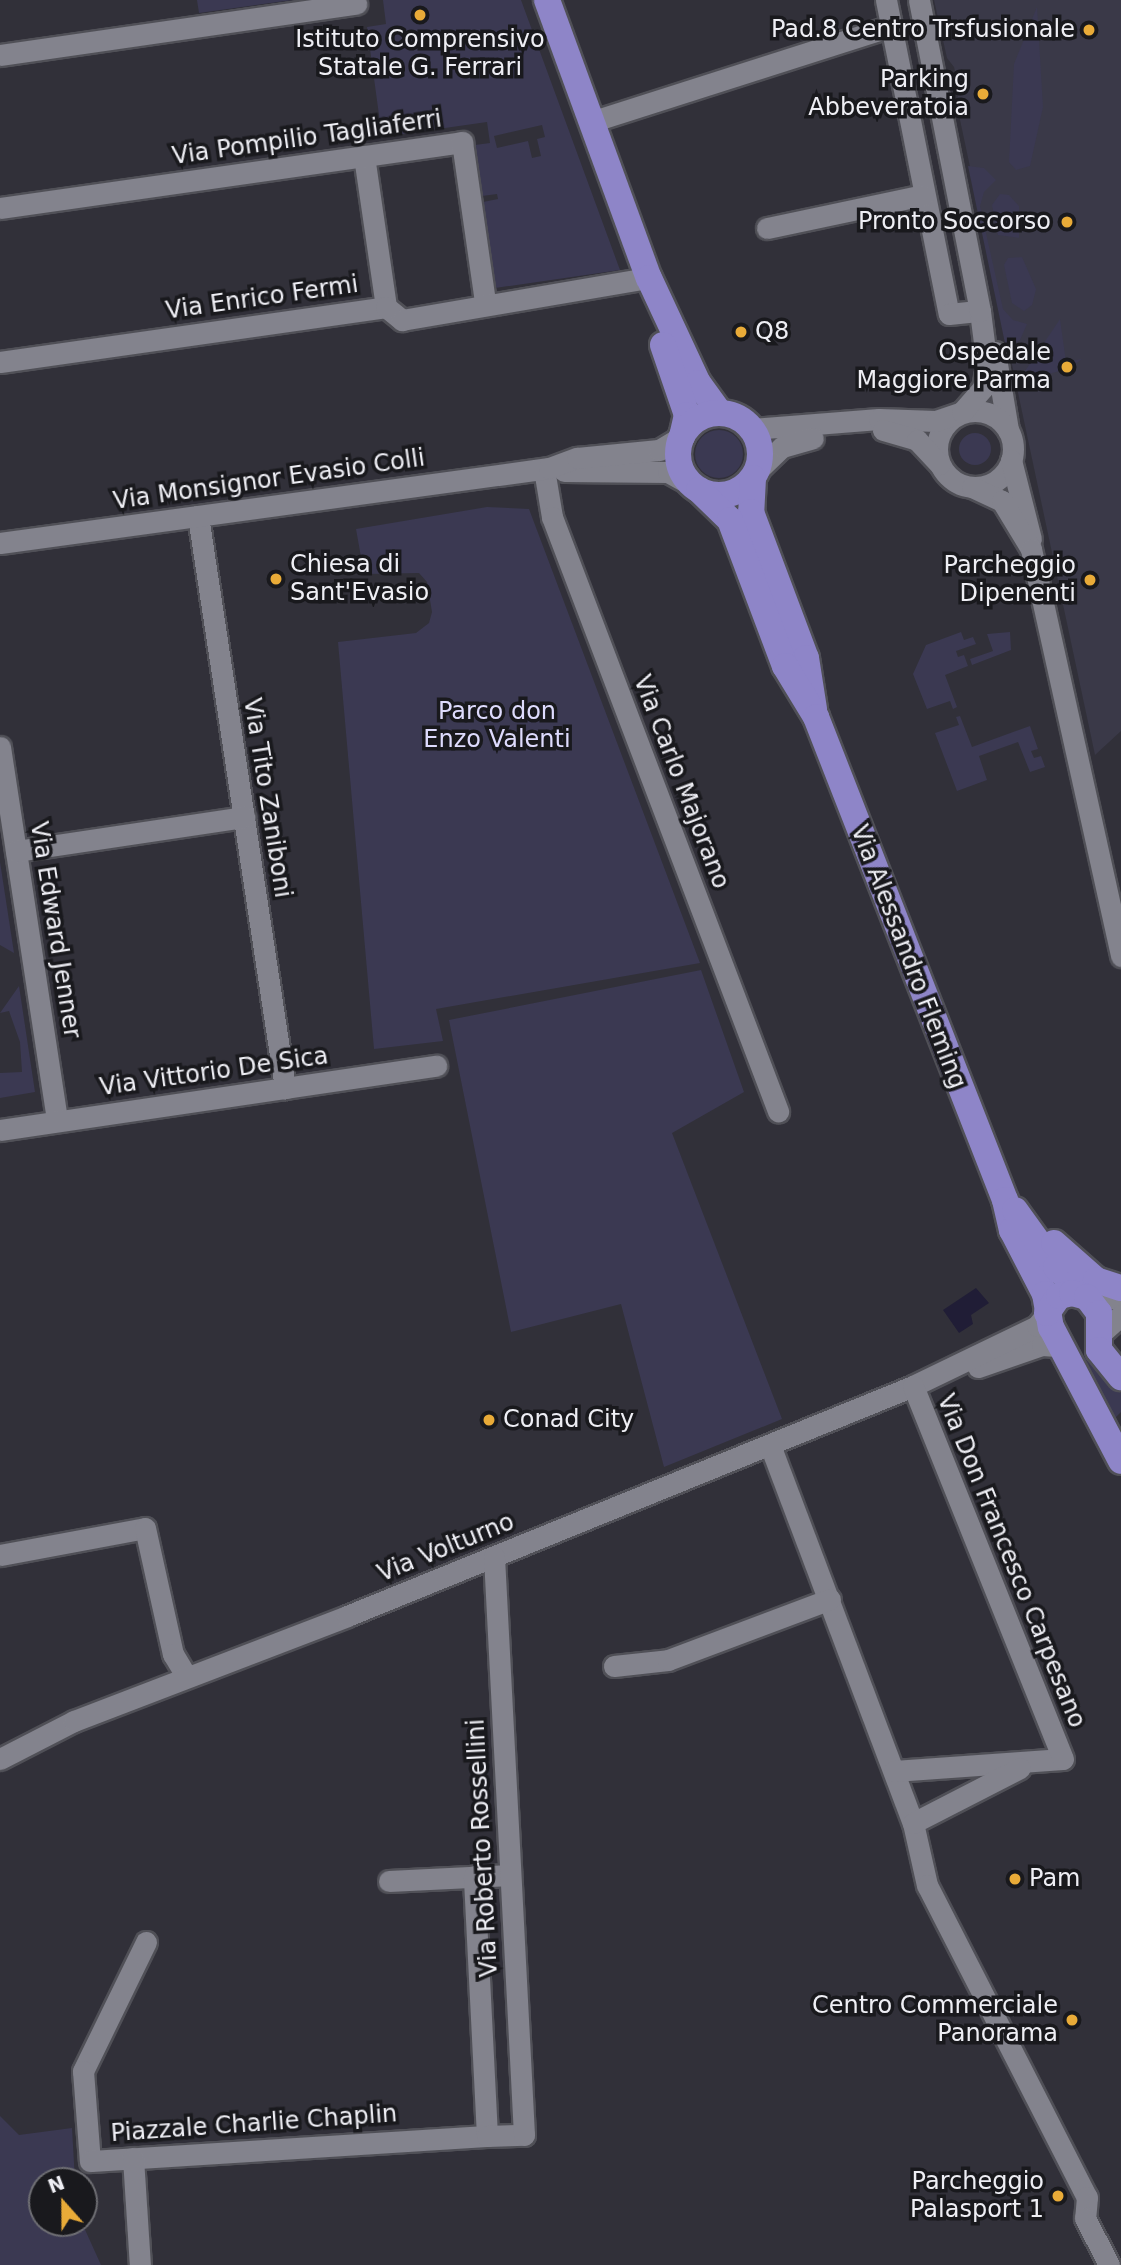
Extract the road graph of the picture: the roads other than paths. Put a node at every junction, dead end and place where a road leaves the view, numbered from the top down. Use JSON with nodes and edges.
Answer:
{"nodes":[{"id":1,"x":547,"y":0,"type":"edge"},
{"id":2,"x":886,"y":0,"type":"edge"},
{"id":3,"x":919,"y":0,"type":"edge"},
{"id":4,"x":356,"y":4,"type":"dead end"},
{"id":5,"x":892,"y":26,"type":"junction"},
{"id":6,"x":0,"y":55,"type":"edge"},
{"id":7,"x":603,"y":118,"type":"dead end"},
{"id":8,"x":364,"y":156,"type":"junction"},
{"id":9,"x":923,"y":195,"type":"junction"},
{"id":10,"x":0,"y":208,"type":"edge"},
{"id":11,"x":767,"y":228,"type":"dead end"},
{"id":12,"x":649,"y":278,"type":"junction"},
{"id":13,"x":485,"y":302,"type":"junction"},
{"id":14,"x":386,"y":307,"type":"junction"},
{"id":15,"x":980,"y":311,"type":"junction"},
{"id":16,"x":0,"y":362,"type":"edge"},
{"id":17,"x":720,"y":413,"type":"junction"},
{"id":18,"x":956,"y":416,"type":"junction"},
{"id":19,"x":752,"y":429,"type":"junction"},
{"id":20,"x":1009,"y":432,"type":"junction"},
{"id":21,"x":682,"y":436,"type":"junction"},
{"id":22,"x":1011,"y":460,"type":"junction"},
{"id":23,"x":940,"y":466,"type":"junction"},
{"id":24,"x":544,"y":469,"type":"junction"},
{"id":25,"x":755,"y":475,"type":"junction"},
{"id":26,"x":972,"y":487,"type":"junction"},
{"id":27,"x":696,"y":488,"type":"junction"},
{"id":28,"x":198,"y":516,"type":"junction"},
{"id":29,"x":0,"y":543,"type":"edge"},
{"id":30,"x":1031,"y":548,"type":"junction"},
{"id":31,"x":816,"y":717,"type":"junction"},
{"id":32,"x":0,"y":747,"type":"edge"},
{"id":33,"x":244,"y":817,"type":"junction"},
{"id":34,"x":16,"y":851,"type":"junction"},
{"id":35,"x":1119,"y":944,"type":"edge"},
{"id":36,"x":436,"y":1066,"type":"dead end"},
{"id":37,"x":285,"y":1088,"type":"junction"},
{"id":38,"x":778,"y":1111,"type":"dead end"},
{"id":39,"x":57,"y":1121,"type":"junction"},
{"id":40,"x":0,"y":1130,"type":"edge"},
{"id":41,"x":1003,"y":1195,"type":"junction"},
{"id":42,"x":1027,"y":1221,"type":"junction"},
{"id":43,"x":1121,"y":1287,"type":"edge"},
{"id":44,"x":1087,"y":1297,"type":"junction"},
{"id":45,"x":1121,"y":1299,"type":"edge"},
{"id":46,"x":1048,"y":1312,"type":"junction"},
{"id":47,"x":1121,"y":1315,"type":"edge"},
{"id":48,"x":1098,"y":1336,"type":"junction"},
{"id":49,"x":1069,"y":1358,"type":"junction"},
{"id":50,"x":1121,"y":1377,"type":"edge"},
{"id":51,"x":913,"y":1386,"type":"junction"},
{"id":52,"x":770,"y":1445,"type":"junction"},
{"id":53,"x":1121,"y":1461,"type":"edge"},
{"id":54,"x":0,"y":1555,"type":"edge"},
{"id":55,"x":494,"y":1557,"type":"junction"},
{"id":56,"x":830,"y":1599,"type":"junction"},
{"id":57,"x":614,"y":1666,"type":"dead end"},
{"id":58,"x":186,"y":1676,"type":"junction"},
{"id":59,"x":0,"y":1759,"type":"edge"},
{"id":60,"x":1027,"y":1764,"type":"junction"},
{"id":61,"x":894,"y":1771,"type":"junction"},
{"id":62,"x":913,"y":1823,"type":"junction"},
{"id":63,"x":510,"y":1875,"type":"junction"},
{"id":64,"x":474,"y":1877,"type":"junction"},
{"id":65,"x":389,"y":1881,"type":"dead end"},
{"id":66,"x":146,"y":1942,"type":"dead end"},
{"id":67,"x":524,"y":2135,"type":"joint"},
{"id":68,"x":487,"y":2136,"type":"junction"},
{"id":69,"x":133,"y":2158,"type":"junction"},
{"id":70,"x":140,"y":2265,"type":"edge"},
{"id":71,"x":1109,"y":2265,"type":"edge"}],
"edges":[{"from":1,"to":12,"type":"main road","name":"Via Alessandro Fleming"},
{"from":2,"to":5,"type":"street"},
{"from":3,"to":15,"type":"street"},
{"from":4,"to":6,"type":"street"},
{"from":5,"to":7,"type":"street"},
{"from":5,"to":9,"type":"street"},
{"from":8,"to":10,"type":"street","name":"Via Pompilio Tagliaferri"},
{"from":8,"to":13,"type":"street","name":"Via Pompilio Tagliaferri"},
{"from":8,"to":14,"type":"street"},
{"from":9,"to":11,"type":"street"},
{"from":9,"to":15,"type":"street"},
{"from":12,"to":13,"type":"street","name":"Via Enrico Fermi"},
{"from":12,"to":17,"type":"main road","name":"Via Alessandro Fleming"},
{"from":12,"to":21,"type":"main road","name":"Via Alessandro Fleming"},
{"from":13,"to":14,"type":"street","name":"Via Enrico Fermi"},
{"from":14,"to":16,"type":"street","name":"Via Enrico Fermi"},
{"from":15,"to":18,"type":"street"},
{"from":15,"to":20,"type":"street"},
{"from":17,"to":19,"type":"main road","name":"Via Alessandro Fleming"},
{"from":17,"to":21,"type":"main road"},
{"from":18,"to":19,"type":"street"},
{"from":18,"to":20,"type":"street"},
{"from":18,"to":23,"type":"street"},
{"from":19,"to":25,"type":"main road","name":"Via Alessandro Fleming"},
{"from":20,"to":22,"type":"street"},
{"from":21,"to":24,"type":"street","name":"Via Monsignor Evasio Colli"},
{"from":21,"to":27,"type":"main road","name":"Via Alessandro Fleming"},
{"from":22,"to":26,"type":"street"},
{"from":22,"to":30,"type":"street"},
{"from":23,"to":25,"type":"street"},
{"from":23,"to":26,"type":"street"},
{"from":24,"to":27,"type":"street","name":"Via Monsignor Evasio Colli"},
{"from":24,"to":28,"type":"street","name":"Via Monsignor Evasio Colli"},
{"from":24,"to":38,"type":"street","name":"Via Carlo Majorano"},
{"from":25,"to":27,"type":"main road"},
{"from":25,"to":31,"type":"main road","name":"Via Alessandro Fleming"},
{"from":26,"to":30,"type":"street"},
{"from":27,"to":31,"type":"main road","name":"Via Alessandro Fleming"},
{"from":28,"to":29,"type":"street","name":"Via Monsignor Evasio Colli"},
{"from":28,"to":33,"type":"street","name":"Via Tito Zaniboni"},
{"from":30,"to":35,"type":"street"},
{"from":31,"to":41,"type":"main road","name":"Via Alessandro Fleming"},
{"from":32,"to":34,"type":"street","name":"Via Edward Jenner"},
{"from":33,"to":34,"type":"street"},
{"from":33,"to":37,"type":"street","name":"Via Tito Zaniboni"},
{"from":34,"to":39,"type":"street","name":"Via Edward Jenner"},
{"from":36,"to":37,"type":"street","name":"Via Vittorio De Sica"},
{"from":37,"to":39,"type":"street","name":"Via Vittorio De Sica"},
{"from":39,"to":40,"type":"street","name":"Via Vittorio De Sica"},
{"from":41,"to":42,"type":"main road","name":"Via Alessandro Fleming"},
{"from":41,"to":46,"type":"main road","name":"Via Alessandro Fleming"},
{"from":42,"to":43,"type":"main road"},
{"from":42,"to":44,"type":"main road","name":"Via Alessandro Fleming"},
{"from":44,"to":45,"type":"street"},
{"from":44,"to":46,"type":"main road"},
{"from":44,"to":48,"type":"main road"},
{"from":46,"to":49,"type":"main road","name":"Via Alessandro Fleming"},
{"from":46,"to":51,"type":"street","name":"Via Volturno"},
{"from":47,"to":48,"type":"street"},
{"from":48,"to":50,"type":"main road"},
{"from":49,"to":51,"type":"street","name":"Via Volturno"},
{"from":49,"to":53,"type":"main road","name":"Via Alessandro Fleming"},
{"from":51,"to":52,"type":"street","name":"Via Volturno"},
{"from":51,"to":60,"type":"street","name":"Via Don Francesco Carpesano"},
{"from":52,"to":55,"type":"street","name":"Via Volturno"},
{"from":52,"to":56,"type":"street"},
{"from":54,"to":58,"type":"street"},
{"from":55,"to":58,"type":"street","name":"Via Volturno"},
{"from":55,"to":63,"type":"street","name":"Via Roberto Rossellini"},
{"from":56,"to":57,"type":"street"},
{"from":56,"to":61,"type":"street"},
{"from":58,"to":59,"type":"street","name":"Via Volturno"},
{"from":60,"to":61,"type":"street"},
{"from":60,"to":62,"type":"street"},
{"from":61,"to":62,"type":"street"},
{"from":62,"to":71,"type":"street"},
{"from":63,"to":64,"type":"street"},
{"from":63,"to":67,"type":"street","name":"Via Roberto Rossellini"},
{"from":64,"to":65,"type":"street"},
{"from":64,"to":68,"type":"street"},
{"from":66,"to":69,"type":"street","name":"Piazzale Charlie Chaplin"},
{"from":67,"to":68,"type":"street","name":"Piazzale Charlie Chaplin"},
{"from":68,"to":69,"type":"street","name":"Piazzale Charlie Chaplin"},
{"from":69,"to":70,"type":"street"}]}
